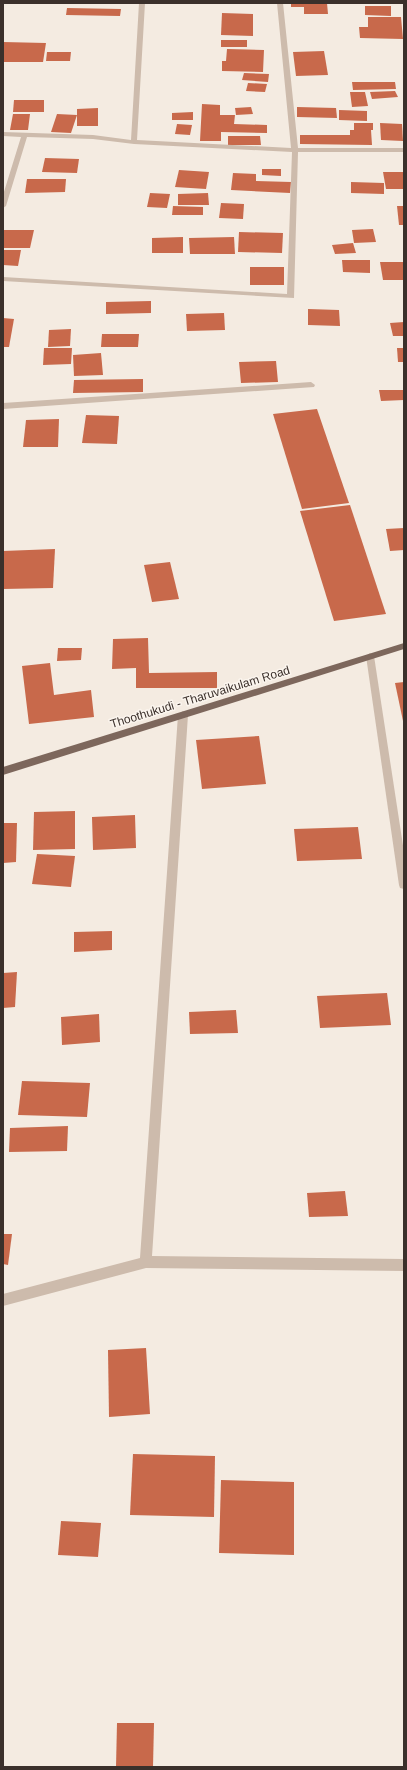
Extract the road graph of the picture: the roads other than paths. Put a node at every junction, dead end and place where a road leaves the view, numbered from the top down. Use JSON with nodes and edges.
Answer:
{"nodes":[{"id":1,"x":142,"y":3,"type":"edge"},
{"id":2,"x":280,"y":3,"type":"edge"},
{"id":3,"x":3,"y":134,"type":"edge"},
{"id":4,"x":25,"y":134,"type":"junction"},
{"id":5,"x":134,"y":142,"type":"junction"},
{"id":6,"x":295,"y":150,"type":"junction"},
{"id":7,"x":404,"y":150,"type":"edge"},
{"id":8,"x":3,"y":206,"type":"edge"},
{"id":9,"x":3,"y":279,"type":"edge"},
{"id":10,"x":311,"y":385,"type":"dead end"},
{"id":11,"x":3,"y":406,"type":"edge"},
{"id":12,"x":404,"y":646,"type":"edge"},
{"id":13,"x":370,"y":656,"type":"junction"},
{"id":14,"x":183,"y":715,"type":"junction"},
{"id":15,"x":3,"y":771,"type":"edge"},
{"id":16,"x":404,"y":885,"type":"edge"},
{"id":17,"x":146,"y":1262,"type":"junction"},
{"id":18,"x":404,"y":1265,"type":"edge"},
{"id":19,"x":3,"y":1300,"type":"edge"}],
"edges":[{"from":1,"to":5,"type":"street"},
{"from":2,"to":6,"type":"street"},
{"from":3,"to":4,"type":"street"},
{"from":4,"to":5,"type":"street"},
{"from":4,"to":8,"type":"street"},
{"from":5,"to":6,"type":"street"},
{"from":6,"to":7,"type":"street"},
{"from":6,"to":9,"type":"street"},
{"from":10,"to":11,"type":"street"},
{"from":12,"to":13,"type":"main road","name":"Thoothukudi - Tharuvaikulam Road"},
{"from":13,"to":14,"type":"main road","name":"Thoothukudi - Tharuvaikulam Road"},
{"from":13,"to":16,"type":"street"},
{"from":14,"to":15,"type":"main road","name":"Thoothukudi - Tharuvaikulam Road"},
{"from":14,"to":17,"type":"street"},
{"from":17,"to":18,"type":"street"},
{"from":17,"to":19,"type":"street"}]}
